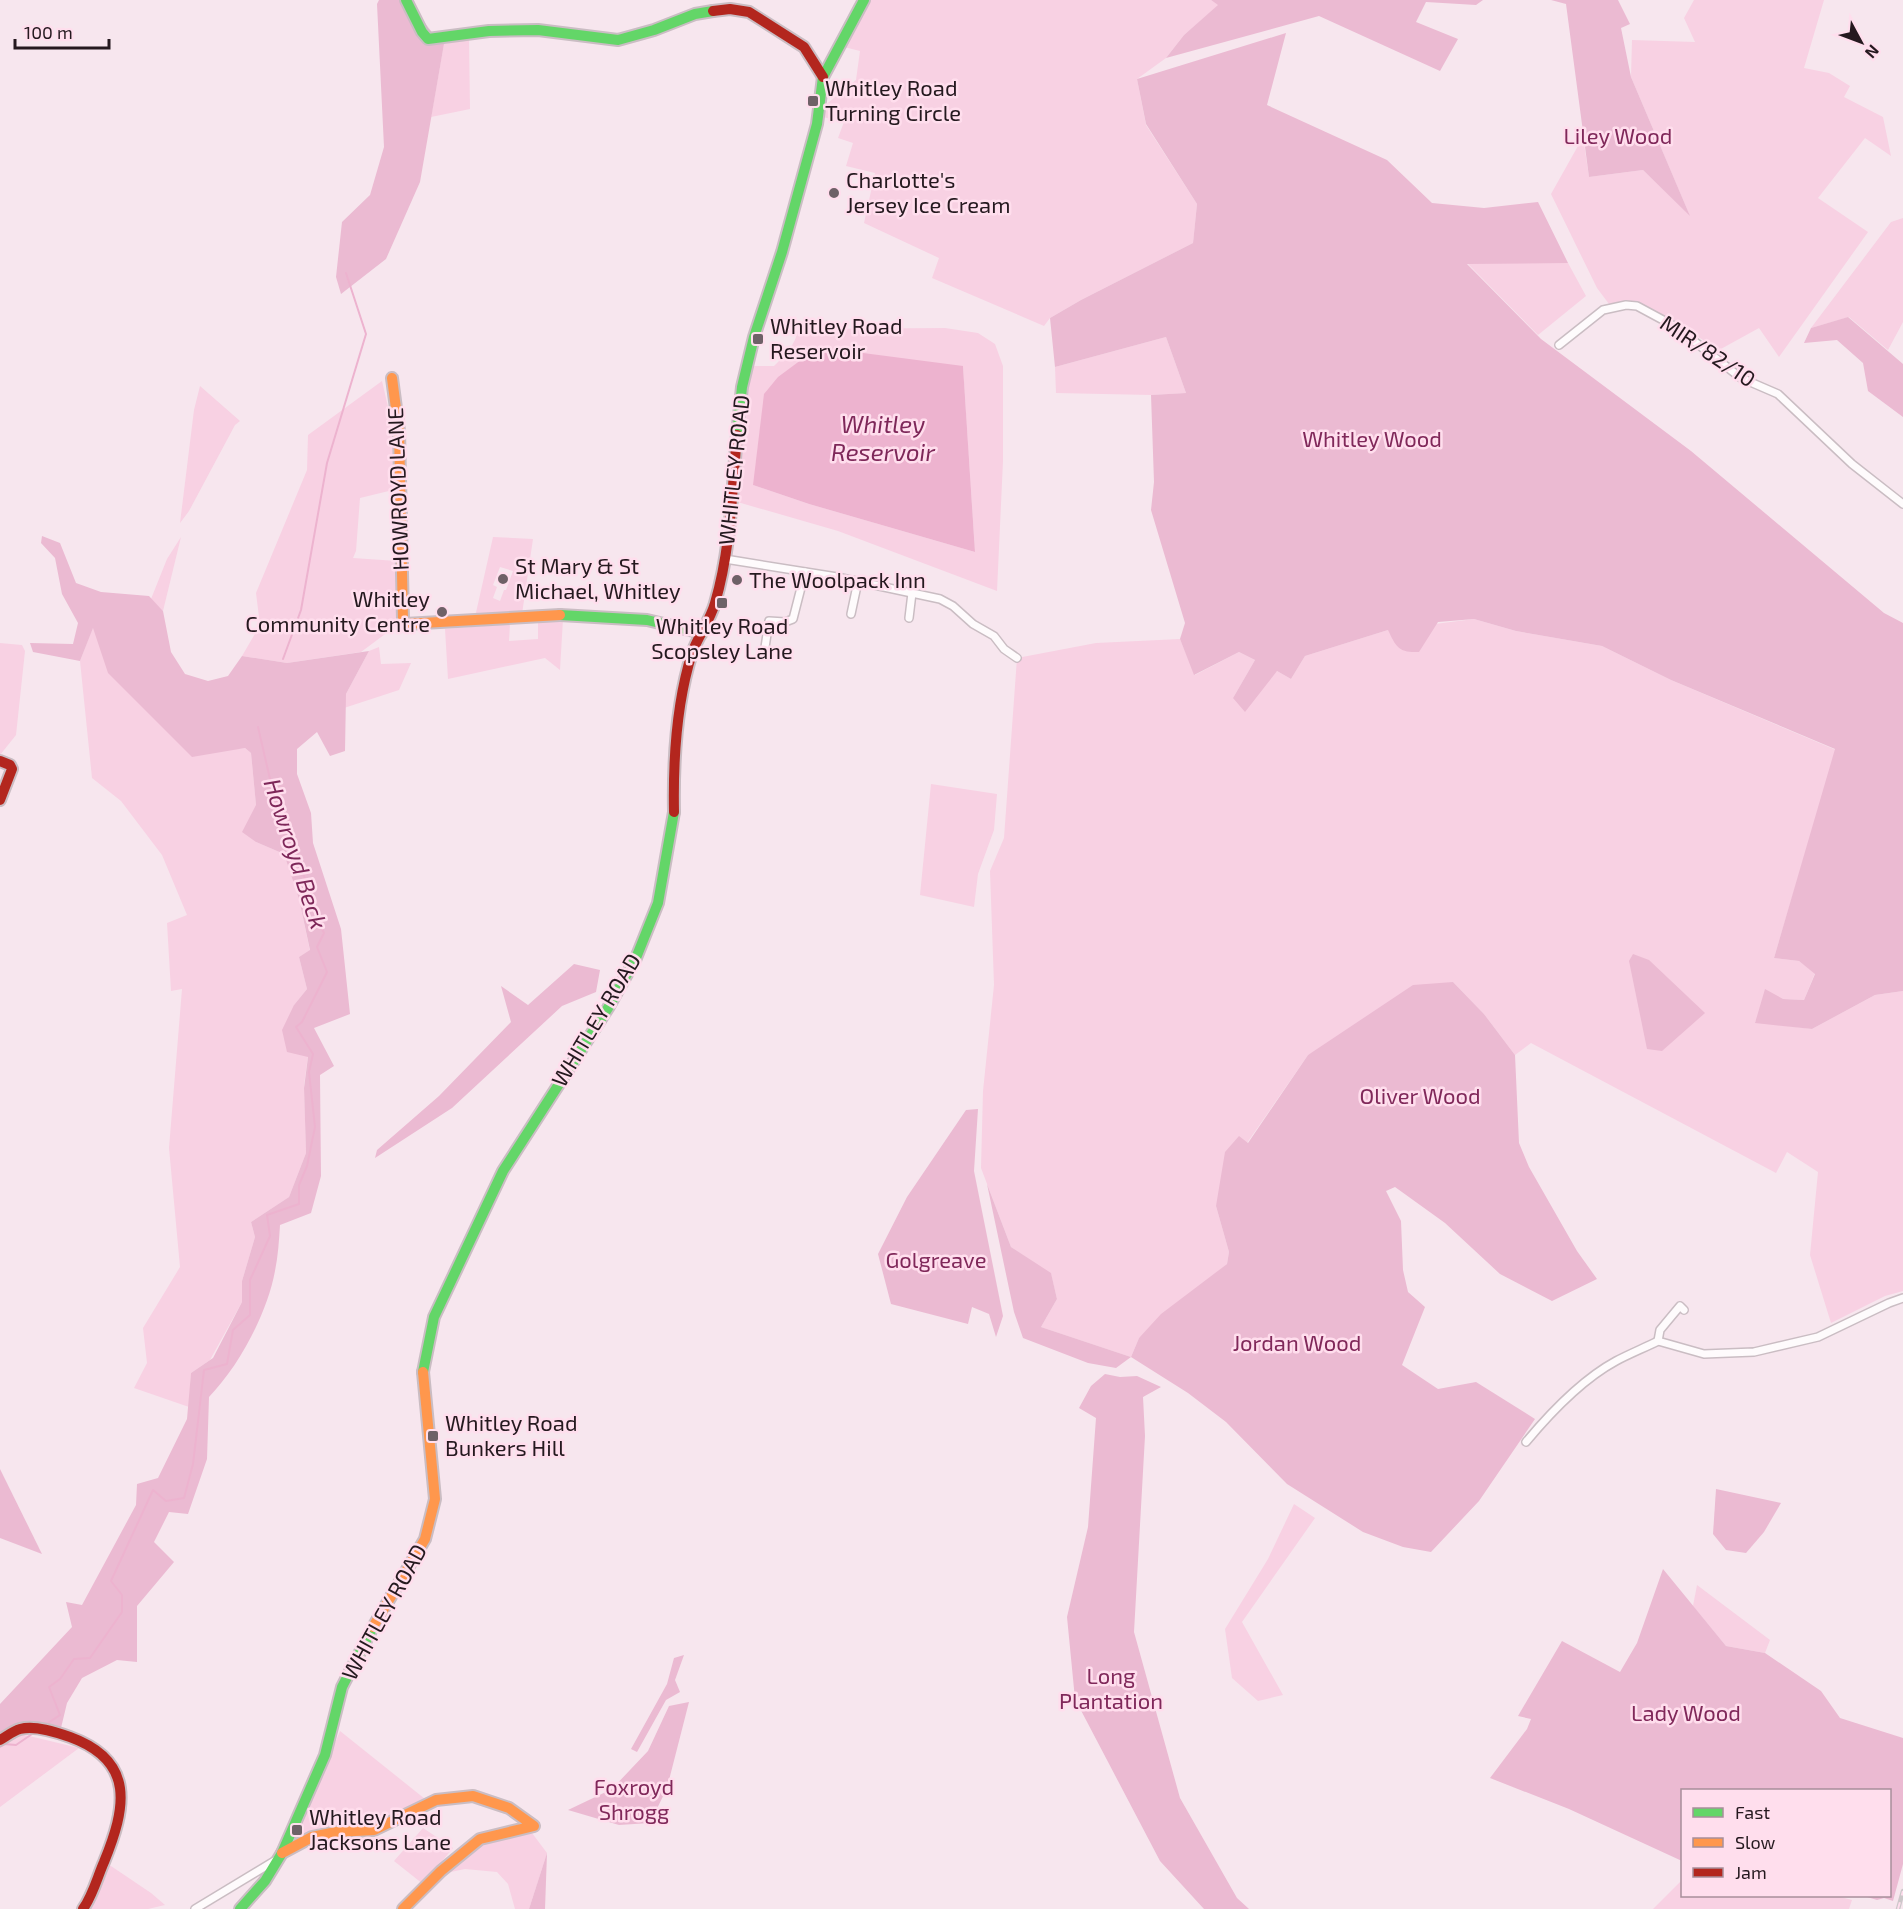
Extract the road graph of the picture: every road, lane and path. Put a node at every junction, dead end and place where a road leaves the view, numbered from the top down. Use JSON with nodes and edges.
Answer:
{"nodes":[{"id":1,"x":406,"y":0,"type":"edge"},
{"id":2,"x":864,"y":0,"type":"edge"},
{"id":3,"x":823,"y":76,"type":"junction"},
{"id":4,"x":1559,"y":345,"type":"dead end"},
{"id":5,"x":392,"y":378,"type":"dead end"},
{"id":6,"x":1903,"y":504,"type":"edge"},
{"id":7,"x":725,"y":559,"type":"junction"},
{"id":8,"x":805,"y":572,"type":"junction"},
{"id":9,"x":858,"y":581,"type":"junction"},
{"id":10,"x":912,"y":593,"type":"junction"},
{"id":11,"x":850,"y":614,"type":"dead end"},
{"id":12,"x":909,"y":618,"type":"dead end"},
{"id":13,"x":702,"y":633,"type":"junction"},
{"id":14,"x":764,"y":654,"type":"dead end"},
{"id":15,"x":1017,"y":658,"type":"dead end"},
{"id":16,"x":3,"y":762,"type":"edge"},
{"id":17,"x":0,"y":800,"type":"edge"},
{"id":18,"x":1903,"y":1298,"type":"edge"},
{"id":19,"x":1684,"y":1310,"type":"dead end"},
{"id":20,"x":1658,"y":1341,"type":"junction"},
{"id":21,"x":1526,"y":1442,"type":"dead end"},
{"id":22,"x":0,"y":1740,"type":"edge"},
{"id":23,"x":280,"y":1856,"type":"junction"},
{"id":24,"x":83,"y":1909,"type":"edge"},
{"id":25,"x":195,"y":1909,"type":"edge"},
{"id":26,"x":240,"y":1909,"type":"edge"},
{"id":27,"x":404,"y":1909,"type":"edge"}],
"edges":[{"from":1,"to":3,"type":"street"},
{"from":2,"to":3,"type":"street"},
{"from":3,"to":7,"type":"street","name":"WHITLEY ROAD"},
{"from":4,"to":6,"type":"street","name":"MIR/82/10"},
{"from":5,"to":13,"type":"street","name":"HOWROYD LANE"},
{"from":7,"to":8,"type":"street"},
{"from":7,"to":13,"type":"street","name":"WHITLEY ROAD"},
{"from":8,"to":9,"type":"street"},
{"from":8,"to":14,"type":"street"},
{"from":9,"to":10,"type":"street"},
{"from":9,"to":11,"type":"street"},
{"from":10,"to":12,"type":"street"},
{"from":10,"to":15,"type":"street"},
{"from":13,"to":23,"type":"street","name":"WHITLEY ROAD"},
{"from":16,"to":17,"type":"street"},
{"from":18,"to":20,"type":"street"},
{"from":19,"to":20,"type":"street"},
{"from":20,"to":21,"type":"street"},
{"from":22,"to":24,"type":"street"},
{"from":23,"to":25,"type":"street"},
{"from":23,"to":26,"type":"street","name":"WHITLEY ROAD"},
{"from":23,"to":27,"type":"street"}]}
